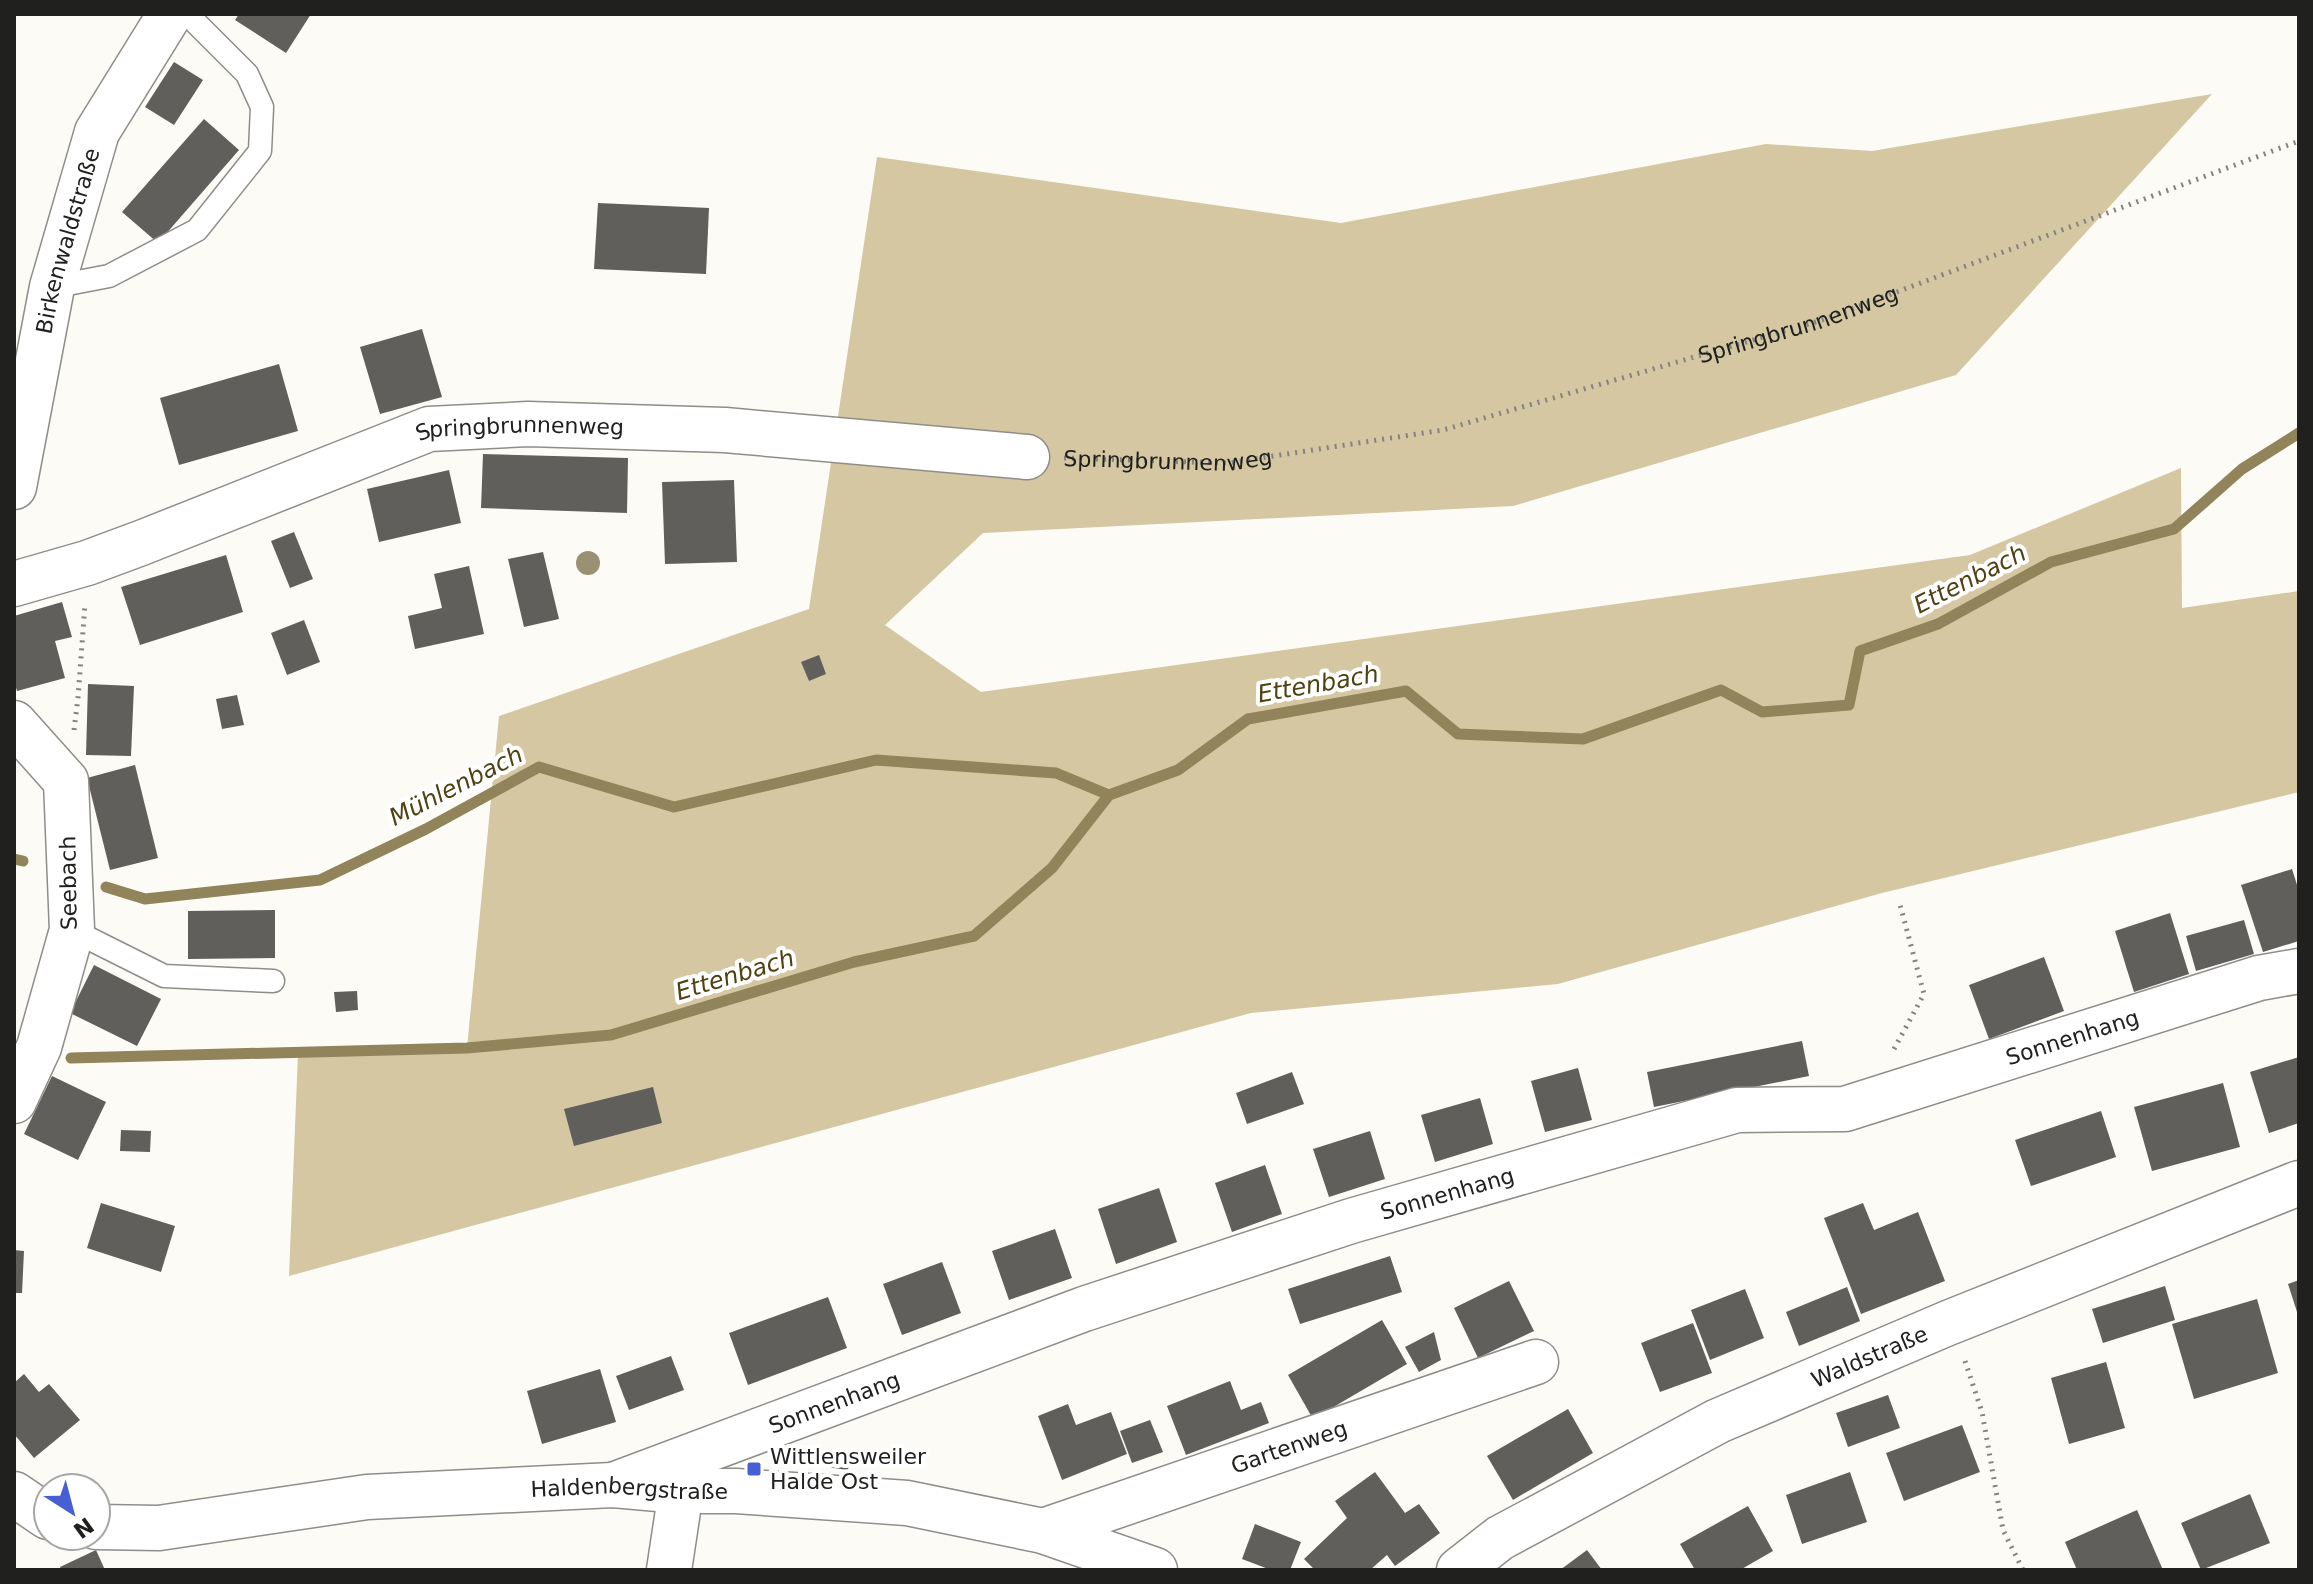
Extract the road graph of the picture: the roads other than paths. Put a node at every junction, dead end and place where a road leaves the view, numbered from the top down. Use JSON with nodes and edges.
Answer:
{"nodes":[{"id":1,"x":170,"y":14,"type":"edge"},
{"id":2,"x":187,"y":14,"type":"edge"},
{"id":3,"x":52,"y":287,"type":"junction"},
{"id":4,"x":1027,"y":457,"type":"road end"},
{"id":5,"x":14,"y":487,"type":"edge"},
{"id":6,"x":14,"y":584,"type":"edge"},
{"id":7,"x":14,"y":723,"type":"edge"},
{"id":8,"x":72,"y":930,"type":"junction"},
{"id":9,"x":2299,"y":971,"type":"edge"},
{"id":10,"x":273,"y":981,"type":"dead end"},
{"id":11,"x":14,"y":1101,"type":"edge"},
{"id":12,"x":2299,"y":1183,"type":"edge"},
{"id":13,"x":1536,"y":1362,"type":"dead end"},
{"id":14,"x":613,"y":1485,"type":"junction"},
{"id":15,"x":681,"y":1491,"type":"junction"},
{"id":16,"x":14,"y":1494,"type":"edge"},
{"id":17,"x":32,"y":1506,"type":"edge"},
{"id":18,"x":112,"y":1527,"type":"edge"},
{"id":19,"x":1062,"y":1548,"type":"edge"},
{"id":20,"x":669,"y":1570,"type":"edge"},
{"id":21,"x":1155,"y":1570,"type":"edge"},
{"id":22,"x":1459,"y":1570,"type":"edge"}],
"edges":[{"from":1,"to":3,"type":"street","name":"Birkenwaldstraße"},
{"from":2,"to":3,"type":"lane"},
{"from":3,"to":5,"type":"street","name":"Birkenwaldstraße"},
{"from":4,"to":6,"type":"street","name":"Springbrunnenweg"},
{"from":7,"to":8,"type":"street","name":"Seebach"},
{"from":8,"to":10,"type":"lane"},
{"from":8,"to":11,"type":"street","name":"Seebach"},
{"from":9,"to":14,"type":"street","name":"Sonnenhang"},
{"from":12,"to":22,"type":"street","name":"Waldstraße"},
{"from":13,"to":19,"type":"street","name":"Gartenweg"},
{"from":14,"to":15,"type":"street","name":"Haldenbergstraße"},
{"from":14,"to":18,"type":"street","name":"Haldenbergstraße"},
{"from":15,"to":19,"type":"street","name":"Haldenbergstraße"},
{"from":15,"to":20,"type":"street"},
{"from":16,"to":17,"type":"street"},
{"from":19,"to":21,"type":"street","name":"Haldenbergstraße"}]}
